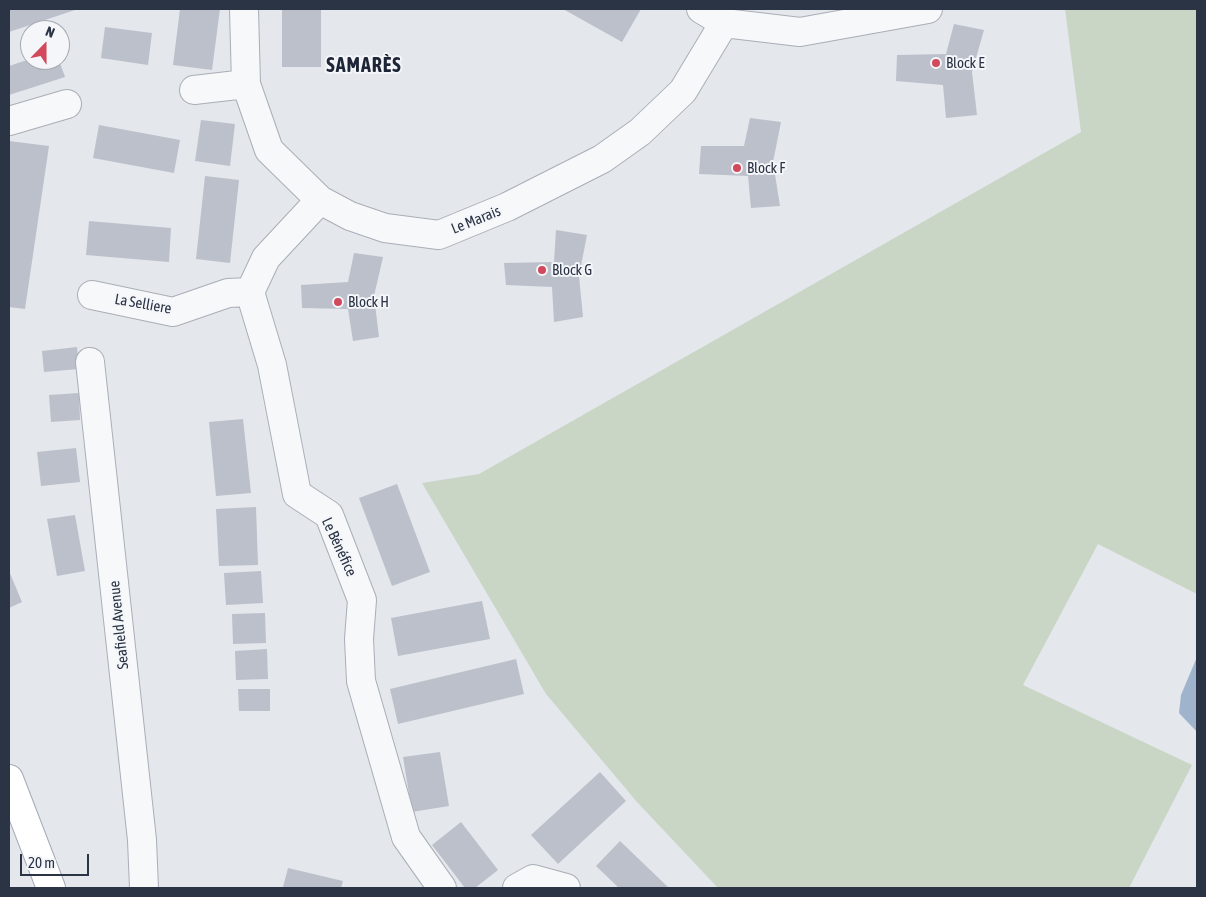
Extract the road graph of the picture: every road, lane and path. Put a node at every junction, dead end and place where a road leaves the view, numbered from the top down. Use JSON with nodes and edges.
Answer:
{"nodes":[{"id":1,"x":244,"y":9,"type":"edge"},
{"id":2,"x":700,"y":9,"type":"edge"},
{"id":3,"x":928,"y":9,"type":"edge"},
{"id":4,"x":724,"y":23,"type":"junction"},
{"id":5,"x":246,"y":84,"type":"junction"},
{"id":6,"x":194,"y":90,"type":"dead end"},
{"id":7,"x":67,"y":104,"type":"dead end"},
{"id":8,"x":9,"y":121,"type":"edge"},
{"id":9,"x":320,"y":200,"type":"junction"},
{"id":10,"x":250,"y":292,"type":"junction"},
{"id":11,"x":92,"y":295,"type":"dead end"},
{"id":12,"x":90,"y":362,"type":"dead end"},
{"id":13,"x":9,"y":779,"type":"edge"},
{"id":14,"x":51,"y":888,"type":"edge"},
{"id":15,"x":144,"y":888,"type":"edge"},
{"id":16,"x":442,"y":888,"type":"edge"},
{"id":17,"x":517,"y":888,"type":"edge"},
{"id":18,"x":566,"y":888,"type":"edge"}],
"edges":[{"from":1,"to":5,"type":"street","name":"Le Marais"},
{"from":2,"to":4,"type":"street"},
{"from":3,"to":4,"type":"street"},
{"from":4,"to":9,"type":"street","name":"Le Marais"},
{"from":5,"to":6,"type":"street"},
{"from":5,"to":9,"type":"street","name":"Le Marais"},
{"from":7,"to":8,"type":"street"},
{"from":9,"to":10,"type":"street"},
{"from":10,"to":11,"type":"street","name":"La Selliere"},
{"from":10,"to":16,"type":"street","name":"Le Bénéfice"},
{"from":12,"to":15,"type":"street","name":"Seafield Avenue"},
{"from":13,"to":14,"type":"main road"},
{"from":17,"to":18,"type":"street"}]}
